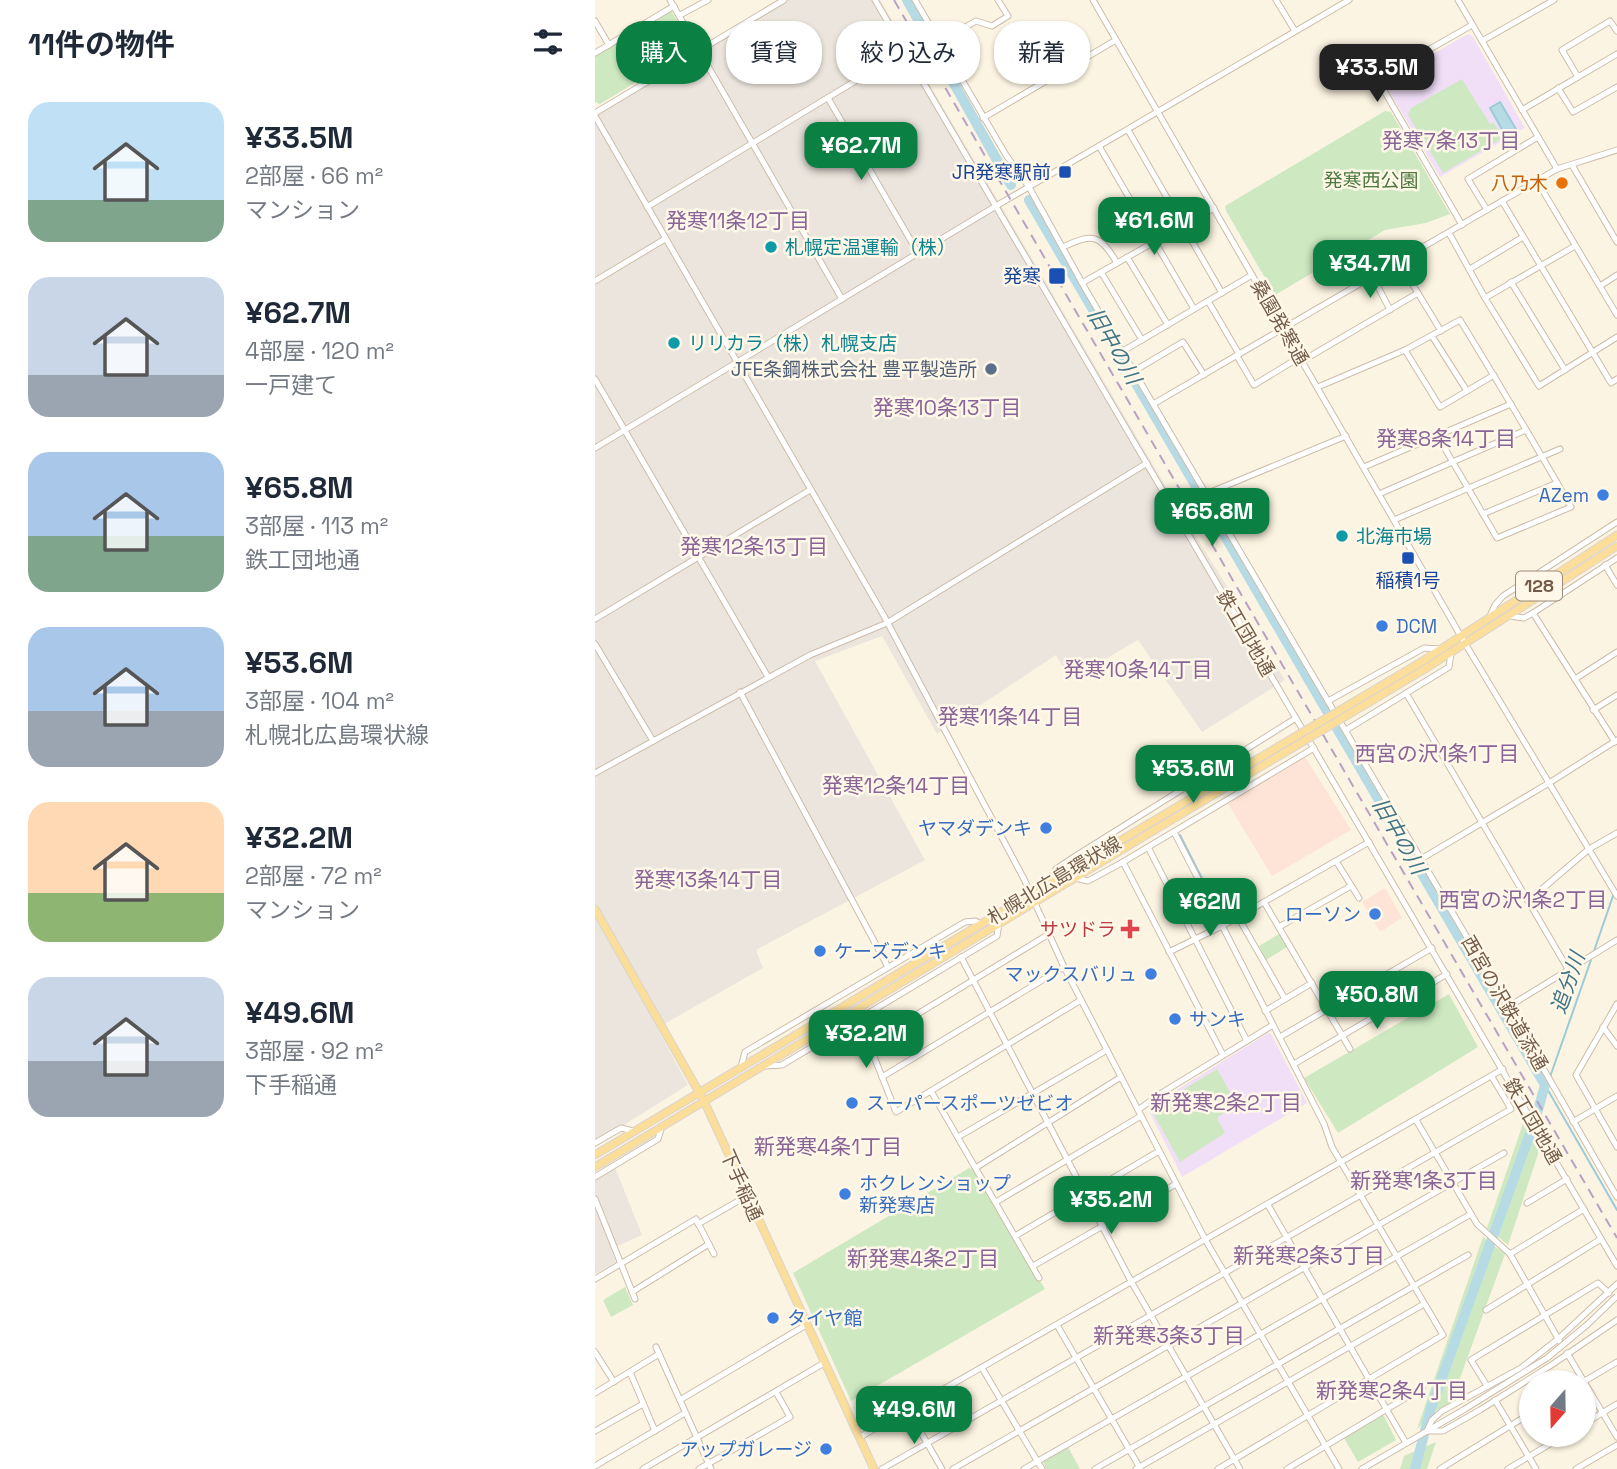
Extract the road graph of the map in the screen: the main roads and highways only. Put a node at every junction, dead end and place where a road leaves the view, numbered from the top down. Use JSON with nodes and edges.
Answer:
{"nodes":[{"id":1,"x":1617,"y":535,"type":"edge"},
{"id":2,"x":1617,"y":546,"type":"edge"},
{"id":3,"x":1423,"y":666,"type":"junction"},
{"id":4,"x":1150,"y":828,"type":"junction"},
{"id":5,"x":595,"y":909,"type":"edge"},
{"id":6,"x":699,"y":1092,"type":"junction"},
{"id":7,"x":704,"y":1101,"type":"junction"},
{"id":8,"x":595,"y":1155,"type":"edge"},
{"id":9,"x":595,"y":1167,"type":"edge"},
{"id":10,"x":874,"y":1469,"type":"edge"}],
"edges":[{"from":1,"to":3,"type":"main road","name":"札幌北広島環状線","number":"128"},
{"from":2,"to":3,"type":"main road","name":"札幌北広島環状線","number":"128"},
{"from":3,"to":4,"type":"main road","name":"札幌北広島環状線","number":"128","bridge":true},
{"from":4,"to":6,"type":"main road","name":"札幌北広島環状線","number":"128"},
{"from":4,"to":7,"type":"main road","name":"札幌北広島環状線","number":"128"},
{"from":5,"to":6,"type":"main road","name":"下手稲通"},
{"from":6,"to":7,"type":"main road","name":"下手稲通"},
{"from":6,"to":8,"type":"main road","name":"札幌北広島環状線","number":"128"},
{"from":7,"to":9,"type":"main road","name":"札幌北広島環状線","number":"128"},
{"from":7,"to":10,"type":"main road","name":"下手稲通"}]}
